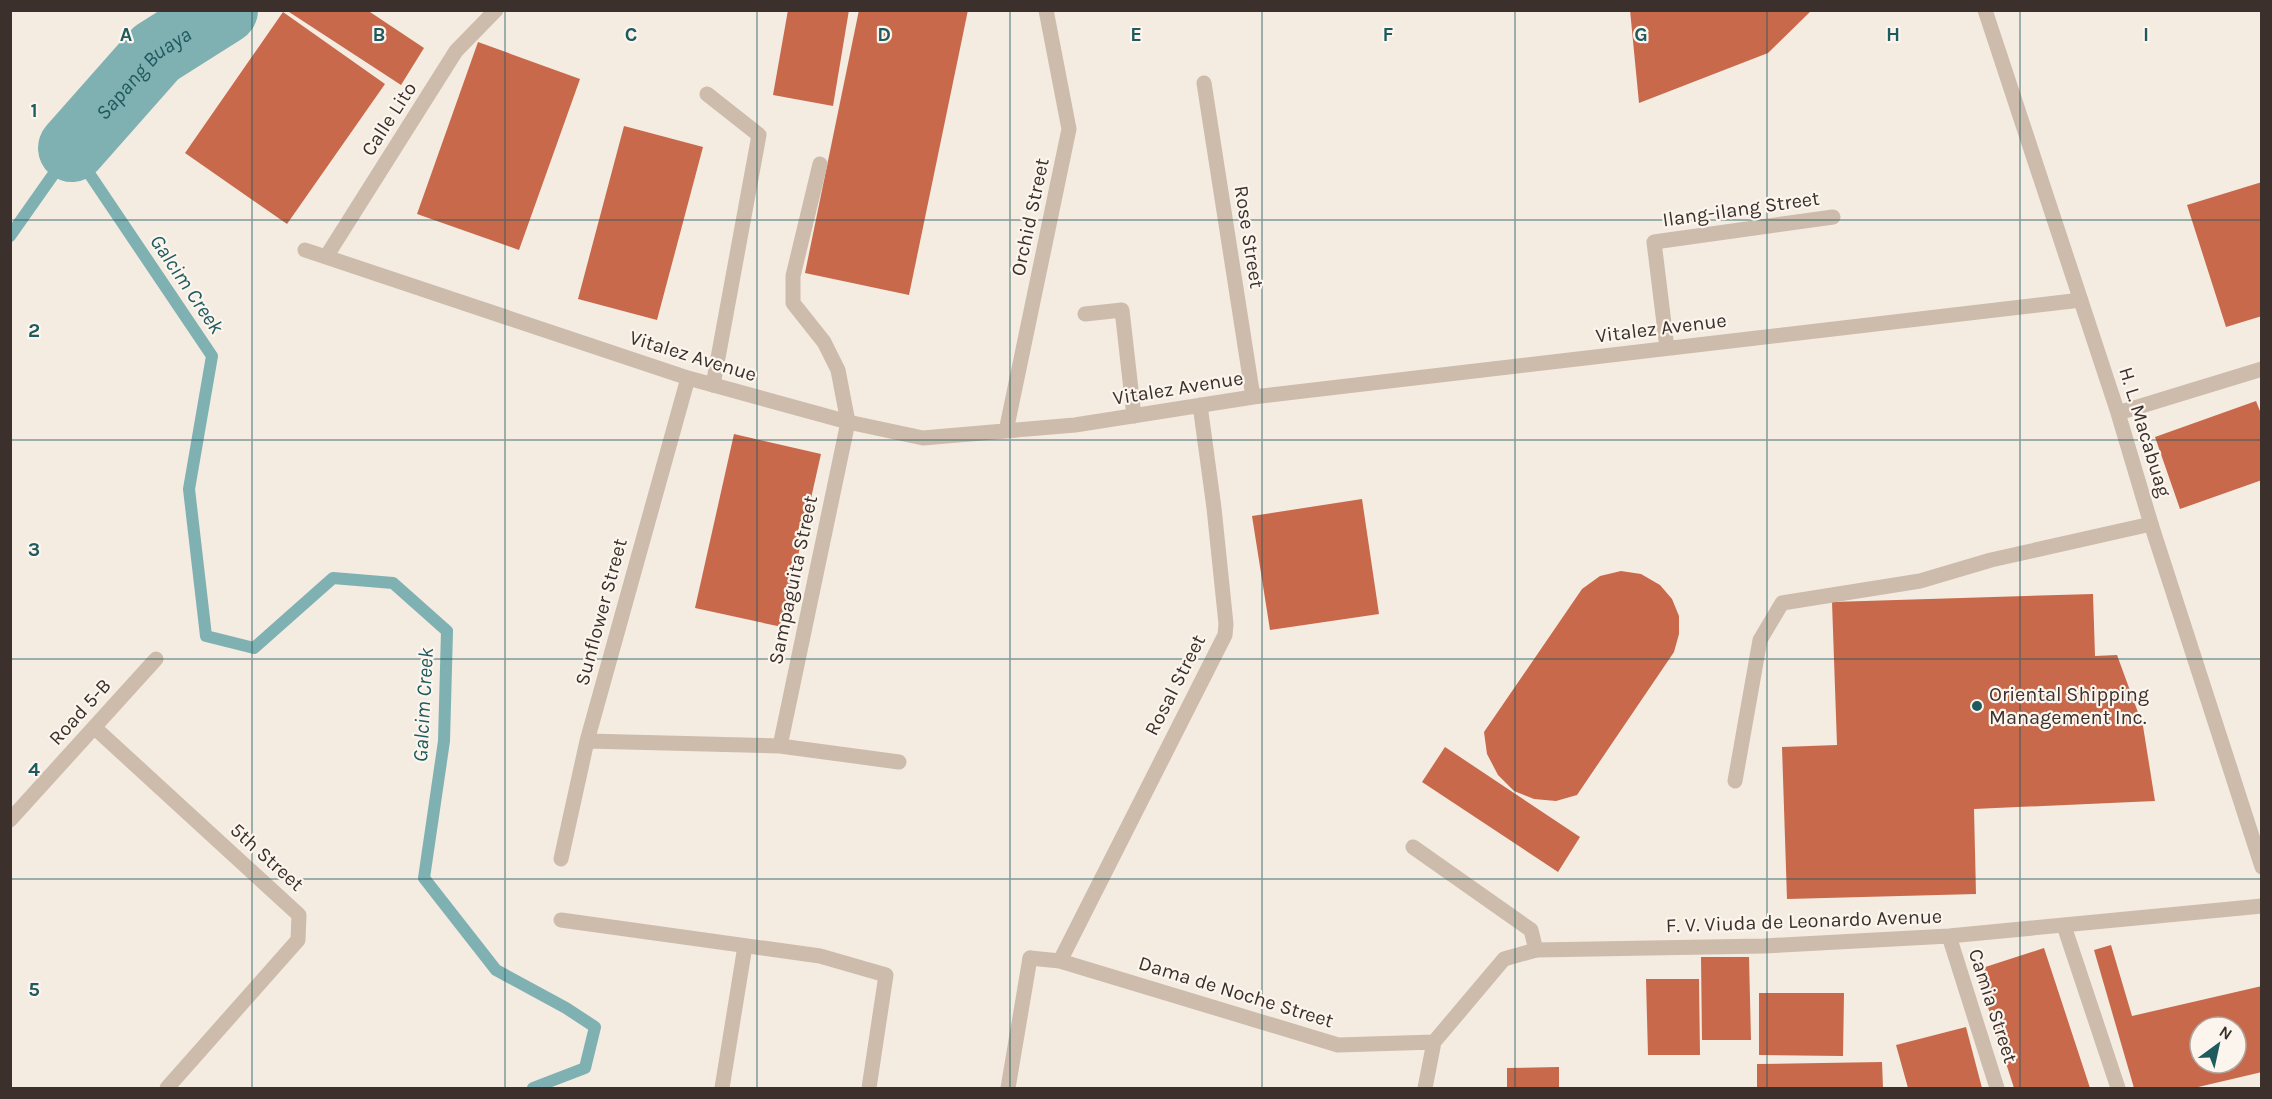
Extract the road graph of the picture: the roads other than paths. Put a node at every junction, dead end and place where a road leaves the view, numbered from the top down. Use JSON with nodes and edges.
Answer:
{"nodes":[{"id":1,"x":496,"y":10,"type":"edge"},
{"id":2,"x":1046,"y":10,"type":"edge"},
{"id":3,"x":1985,"y":10,"type":"edge"},
{"id":4,"x":1204,"y":83,"type":"dead end"},
{"id":5,"x":707,"y":94,"type":"dead end"},
{"id":6,"x":820,"y":164,"type":"dead end"},
{"id":7,"x":1833,"y":217,"type":"dead end"},
{"id":8,"x":305,"y":250,"type":"dead end"},
{"id":9,"x":326,"y":257,"type":"junction"},
{"id":10,"x":2081,"y":300,"type":"junction"},
{"id":11,"x":1085,"y":314,"type":"dead end"},
{"id":12,"x":1667,"y":348,"type":"junction"},
{"id":13,"x":2262,"y":369,"type":"edge"},
{"id":14,"x":688,"y":378,"type":"junction"},
{"id":15,"x":713,"y":385,"type":"junction"},
{"id":16,"x":1253,"y":397,"type":"junction"},
{"id":17,"x":1200,"y":405,"type":"junction"},
{"id":18,"x":2118,"y":413,"type":"junction"},
{"id":19,"x":1134,"y":416,"type":"junction"},
{"id":20,"x":848,"y":422,"type":"junction"},
{"id":21,"x":1006,"y":431,"type":"junction"},
{"id":22,"x":2151,"y":524,"type":"junction"},
{"id":23,"x":156,"y":659,"type":"dead end"},
{"id":24,"x":95,"y":728,"type":"junction"},
{"id":25,"x":587,"y":741,"type":"junction"},
{"id":26,"x":780,"y":746,"type":"junction"},
{"id":27,"x":899,"y":762,"type":"dead end"},
{"id":28,"x":1735,"y":781,"type":"dead end"},
{"id":29,"x":10,"y":820,"type":"edge"},
{"id":30,"x":1413,"y":847,"type":"dead end"},
{"id":31,"x":561,"y":859,"type":"dead end"},
{"id":32,"x":2262,"y":867,"type":"edge"},
{"id":33,"x":2262,"y":906,"type":"edge"},
{"id":34,"x":561,"y":920,"type":"dead end"},
{"id":35,"x":2064,"y":926,"type":"junction"},
{"id":36,"x":1949,"y":936,"type":"junction"},
{"id":37,"x":745,"y":946,"type":"junction"},
{"id":38,"x":1536,"y":950,"type":"junction"},
{"id":39,"x":1060,"y":961,"type":"junction"},
{"id":40,"x":1434,"y":1042,"type":"junction"},
{"id":41,"x":167,"y":1089,"type":"edge"},
{"id":42,"x":722,"y":1089,"type":"edge"},
{"id":43,"x":869,"y":1089,"type":"edge"},
{"id":44,"x":1008,"y":1089,"type":"edge"},
{"id":45,"x":1425,"y":1089,"type":"edge"},
{"id":46,"x":1997,"y":1089,"type":"edge"},
{"id":47,"x":2118,"y":1089,"type":"edge"}],
"edges":[{"from":1,"to":9,"type":"street","name":"Calle Lito"},
{"from":2,"to":21,"type":"street","name":"Orchid Street"},
{"from":3,"to":10,"type":"street","name":"H. L. Macabuag"},
{"from":4,"to":16,"type":"street","name":"Rose Street"},
{"from":5,"to":15,"type":"street"},
{"from":6,"to":20,"type":"street"},
{"from":7,"to":12,"type":"street","name":"Ilang-ilang Street"},
{"from":8,"to":9,"type":"street","name":"Vitalez Avenue"},
{"from":9,"to":14,"type":"street","name":"Vitalez Avenue"},
{"from":10,"to":12,"type":"street","name":"Vitalez Avenue"},
{"from":10,"to":18,"type":"street","name":"H. L. Macabuag"},
{"from":11,"to":19,"type":"street"},
{"from":12,"to":16,"type":"street","name":"Vitalez Avenue"},
{"from":13,"to":18,"type":"street"},
{"from":14,"to":15,"type":"street","name":"Vitalez Avenue"},
{"from":14,"to":25,"type":"street","name":"Sunflower Street"},
{"from":15,"to":20,"type":"street","name":"Vitalez Avenue"},
{"from":16,"to":17,"type":"street","name":"Vitalez Avenue"},
{"from":17,"to":19,"type":"street","name":"Vitalez Avenue"},
{"from":17,"to":39,"type":"street","name":"Rosal Street"},
{"from":18,"to":22,"type":"street","name":"H. L. Macabuag"},
{"from":19,"to":21,"type":"street","name":"Vitalez Avenue"},
{"from":20,"to":21,"type":"street","name":"Vitalez Avenue"},
{"from":20,"to":26,"type":"street","name":"Sampaguita Street"},
{"from":22,"to":28,"type":"street"},
{"from":22,"to":32,"type":"street","name":"H. L. Macabuag"},
{"from":23,"to":24,"type":"street","name":"Road 5-B"},
{"from":24,"to":29,"type":"street","name":"Road 5-B"},
{"from":24,"to":41,"type":"street","name":"5th Street"},
{"from":25,"to":26,"type":"street"},
{"from":25,"to":31,"type":"street","name":"Sunflower Street"},
{"from":26,"to":27,"type":"street"},
{"from":30,"to":38,"type":"street"},
{"from":33,"to":35,"type":"street","name":"F. V. Viuda de Leonardo Avenue"},
{"from":34,"to":37,"type":"street"},
{"from":35,"to":36,"type":"street","name":"F. V. Viuda de Leonardo Avenue"},
{"from":35,"to":47,"type":"street"},
{"from":36,"to":38,"type":"street","name":"F. V. Viuda de Leonardo Avenue"},
{"from":36,"to":46,"type":"street","name":"Camia Street"},
{"from":37,"to":42,"type":"street"},
{"from":37,"to":43,"type":"street"},
{"from":38,"to":40,"type":"street","name":"F. V. Viuda de Leonardo Avenue"},
{"from":39,"to":40,"type":"street","name":"Dama de Noche Street"},
{"from":39,"to":44,"type":"street","name":"Dama de Noche Street"},
{"from":40,"to":45,"type":"street","name":"F. V. Viuda de Leonardo Avenue"}]}
